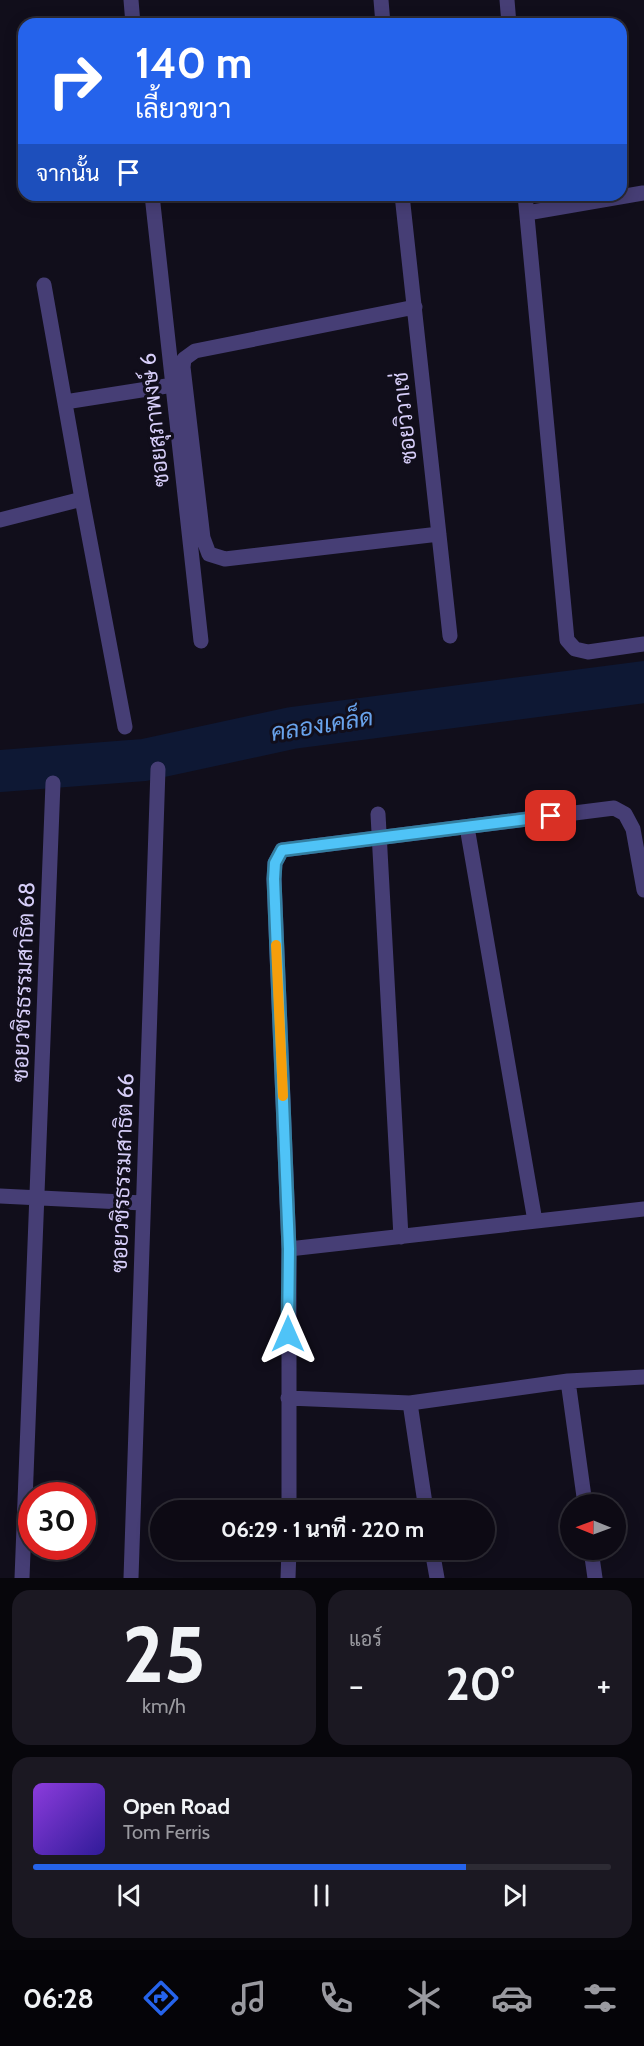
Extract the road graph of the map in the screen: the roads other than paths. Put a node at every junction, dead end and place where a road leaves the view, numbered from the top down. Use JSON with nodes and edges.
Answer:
{"nodes":[{"id":1,"x":130,"y":0,"type":"edge"},
{"id":2,"x":381,"y":0,"type":"edge"},
{"id":3,"x":507,"y":0,"type":"edge"},
{"id":4,"x":132,"y":18,"type":"edge"},
{"id":5,"x":382,"y":18,"type":"edge"},
{"id":6,"x":508,"y":18,"type":"edge"},
{"id":7,"x":643,"y":193,"type":"edge"},
{"id":8,"x":627,"y":196,"type":"edge"},
{"id":9,"x":153,"y":201,"type":"edge"},
{"id":10,"x":403,"y":201,"type":"edge"},
{"id":11,"x":526,"y":201,"type":"edge"},
{"id":12,"x":597,"y":201,"type":"edge"},
{"id":13,"x":527,"y":213,"type":"junction"},
{"id":14,"x":44,"y":285,"type":"dead end"},
{"id":15,"x":415,"y":307,"type":"junction"},
{"id":16,"x":173,"y":385,"type":"junction"},
{"id":17,"x":65,"y":402,"type":"junction"},
{"id":18,"x":82,"y":499,"type":"junction"},
{"id":19,"x":0,"y":520,"type":"edge"},
{"id":20,"x":439,"y":534,"type":"junction"},
{"id":21,"x":450,"y":636,"type":"dead end"},
{"id":22,"x":201,"y":641,"type":"dead end"},
{"id":23,"x":644,"y":644,"type":"edge"},
{"id":24,"x":125,"y":727,"type":"dead end"},
{"id":25,"x":158,"y":769,"type":"dead end"},
{"id":26,"x":54,"y":783,"type":"dead end"},
{"id":27,"x":378,"y":814,"type":"dead end"},
{"id":28,"x":467,"y":826,"type":"junction"},
{"id":29,"x":379,"y":838,"type":"junction"},
{"id":30,"x":644,"y":890,"type":"edge"},
{"id":31,"x":0,"y":1196,"type":"edge"},
{"id":32,"x":37,"y":1198,"type":"junction"},
{"id":33,"x":143,"y":1203,"type":"junction"},
{"id":34,"x":644,"y":1209,"type":"edge"},
{"id":35,"x":535,"y":1221,"type":"junction"},
{"id":36,"x":401,"y":1237,"type":"junction"},
{"id":37,"x":289,"y":1249,"type":"junction"},
{"id":38,"x":644,"y":1377,"type":"edge"},
{"id":39,"x":568,"y":1381,"type":"junction"},
{"id":40,"x":288,"y":1398,"type":"junction"},
{"id":41,"x":410,"y":1403,"type":"junction"},
{"id":42,"x":584,"y":1494,"type":"edge"},
{"id":43,"x":289,"y":1500,"type":"edge"},
{"id":44,"x":425,"y":1500,"type":"edge"},
{"id":45,"x":289,"y":1560,"type":"edge"},
{"id":46,"x":434,"y":1560,"type":"edge"},
{"id":47,"x":592,"y":1560,"type":"edge"},
{"id":48,"x":22,"y":1578,"type":"edge"},
{"id":49,"x":131,"y":1578,"type":"edge"},
{"id":50,"x":288,"y":1578,"type":"edge"},
{"id":51,"x":437,"y":1578,"type":"edge"},
{"id":52,"x":595,"y":1578,"type":"edge"}],
"edges":[{"from":1,"to":4,"type":"street"},
{"from":2,"to":5,"type":"street"},
{"from":3,"to":6,"type":"street"},
{"from":7,"to":8,"type":"street"},
{"from":9,"to":16,"type":"street","name":"ซอยสุภาพงษ์ 6"},
{"from":10,"to":15,"type":"street","name":"ซอยวิวาเช่"},
{"from":11,"to":13,"type":"street"},
{"from":12,"to":13,"type":"street"},
{"from":13,"to":23,"type":"street"},
{"from":14,"to":17,"type":"street"},
{"from":15,"to":20,"type":"street","name":"ซอยวิวาเช่"},
{"from":15,"to":20,"type":"street"},
{"from":16,"to":17,"type":"street"},
{"from":16,"to":22,"type":"street","name":"ซอยสุภาพงษ์ 6"},
{"from":17,"to":18,"type":"street"},
{"from":18,"to":19,"type":"street"},
{"from":18,"to":24,"type":"street"},
{"from":20,"to":21,"type":"street","name":"ซอยวิวาเช่"},
{"from":25,"to":33,"type":"street","name":"ซอยวชิรธรรมสาธิต 66"},
{"from":26,"to":32,"type":"street","name":"ซอยวชิรธรรมสาธิต 68"},
{"from":27,"to":29,"type":"street"},
{"from":28,"to":29,"type":"street"},
{"from":28,"to":30,"type":"street"},
{"from":28,"to":35,"type":"street"},
{"from":29,"to":36,"type":"street"},
{"from":29,"to":37,"type":"street"},
{"from":31,"to":32,"type":"street"},
{"from":32,"to":33,"type":"street"},
{"from":32,"to":48,"type":"street","name":"ซอยวชิรธรรมสาธิต 68"},
{"from":33,"to":49,"type":"street","name":"ซอยวชิรธรรมสาธิต 66"},
{"from":34,"to":35,"type":"street"},
{"from":35,"to":36,"type":"street"},
{"from":36,"to":37,"type":"street"},
{"from":37,"to":40,"type":"street"},
{"from":38,"to":39,"type":"street"},
{"from":39,"to":41,"type":"street"},
{"from":39,"to":42,"type":"street"},
{"from":40,"to":41,"type":"street"},
{"from":40,"to":43,"type":"street"},
{"from":41,"to":44,"type":"street"},
{"from":45,"to":50,"type":"street"},
{"from":46,"to":51,"type":"street"},
{"from":47,"to":52,"type":"street"}]}
